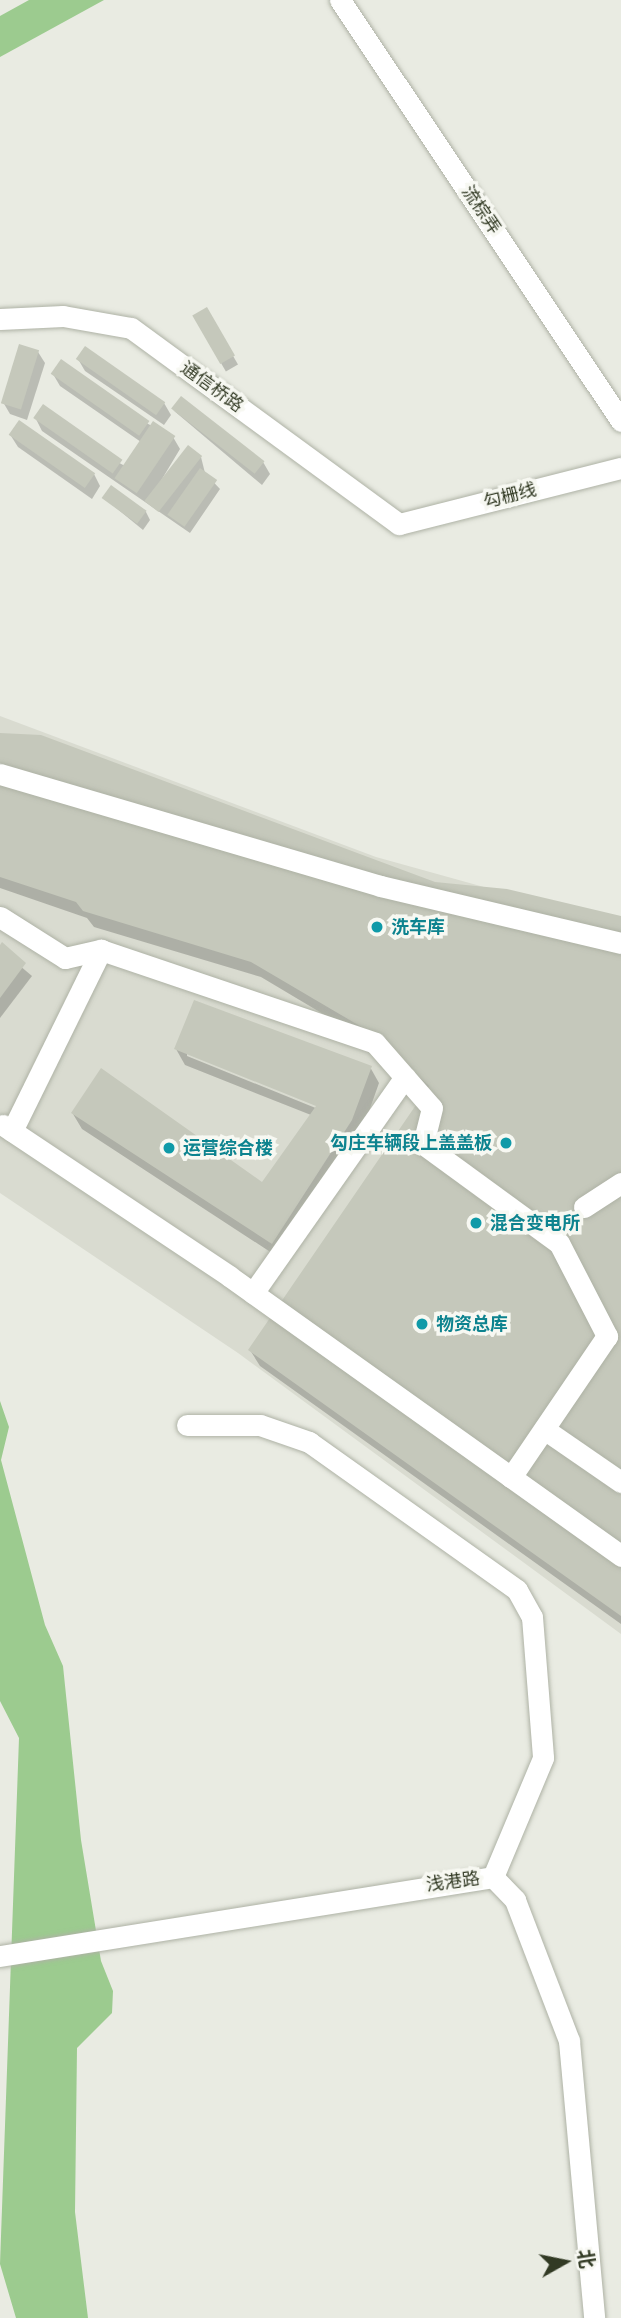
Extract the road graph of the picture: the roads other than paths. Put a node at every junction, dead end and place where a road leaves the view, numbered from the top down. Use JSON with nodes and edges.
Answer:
{"nodes":[{"id":1,"x":351,"y":3,"type":"edge"},
{"id":2,"x":0,"y":319,"type":"edge"},
{"id":3,"x":621,"y":421,"type":"edge"},
{"id":4,"x":621,"y":468,"type":"edge"},
{"id":5,"x":400,"y":524,"type":"joint"},
{"id":6,"x":0,"y":774,"type":"edge"},
{"id":7,"x":0,"y":917,"type":"edge"},
{"id":8,"x":621,"y":943,"type":"edge"},
{"id":9,"x":101,"y":950,"type":"junction"},
{"id":10,"x":405,"y":1077,"type":"junction"},
{"id":11,"x":6,"y":1127,"type":"edge"},
{"id":12,"x":621,"y":1183,"type":"edge"},
{"id":13,"x":584,"y":1207,"type":"dead end"},
{"id":14,"x":253,"y":1293,"type":"junction"},
{"id":15,"x":187,"y":1425,"type":"dead end"},
{"id":16,"x":547,"y":1431,"type":"junction"},
{"id":17,"x":511,"y":1477,"type":"junction"},
{"id":18,"x":621,"y":1482,"type":"edge"},
{"id":19,"x":621,"y":1556,"type":"edge"},
{"id":20,"x":493,"y":1877,"type":"junction"},
{"id":21,"x":2,"y":1956,"type":"edge"},
{"id":22,"x":594,"y":2318,"type":"edge"}],
"edges":[{"from":1,"to":3,"type":"street","name":"流棕弄"},
{"from":2,"to":5,"type":"street","name":"通信桥路"},
{"from":4,"to":5,"type":"street","name":"勾栅线"},
{"from":6,"to":8,"type":"street"},
{"from":7,"to":9,"type":"street"},
{"from":9,"to":10,"type":"street"},
{"from":9,"to":11,"type":"street"},
{"from":10,"to":14,"type":"street"},
{"from":10,"to":16,"type":"street"},
{"from":11,"to":14,"type":"street"},
{"from":12,"to":13,"type":"street"},
{"from":14,"to":17,"type":"street"},
{"from":15,"to":20,"type":"street"},
{"from":16,"to":17,"type":"street"},
{"from":16,"to":18,"type":"street"},
{"from":17,"to":19,"type":"street"},
{"from":20,"to":21,"type":"street","name":"浅港路"},
{"from":20,"to":22,"type":"street","name":"浅港路"}]}
